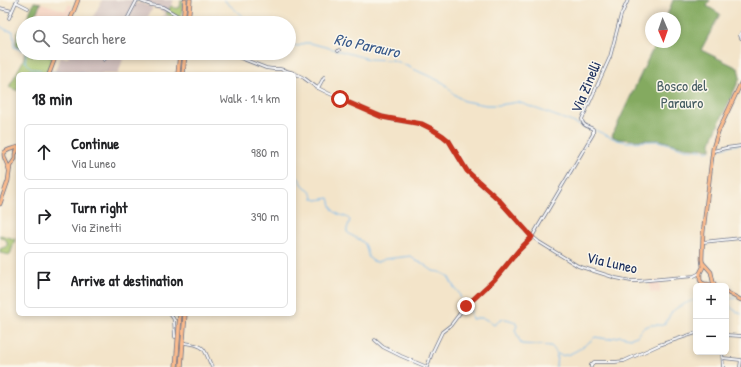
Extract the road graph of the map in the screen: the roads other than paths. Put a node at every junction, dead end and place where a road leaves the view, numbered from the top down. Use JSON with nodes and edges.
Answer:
{"nodes":[{"id":1,"x":78,"y":0,"type":"edge"},
{"id":2,"x":138,"y":0,"type":"edge"},
{"id":3,"x":185,"y":0,"type":"edge"},
{"id":4,"x":190,"y":0,"type":"edge"},
{"id":5,"x":628,"y":0,"type":"edge"},
{"id":6,"x":16,"y":1,"type":"edge"},
{"id":7,"x":0,"y":8,"type":"edge"},
{"id":8,"x":28,"y":8,"type":"dead end"},
{"id":9,"x":12,"y":11,"type":"junction"},
{"id":10,"x":72,"y":16,"type":"edge"},
{"id":11,"x":129,"y":16,"type":"edge"},
{"id":12,"x":178,"y":16,"type":"edge"},
{"id":13,"x":184,"y":16,"type":"edge"},
{"id":14,"x":189,"y":16,"type":"edge"},
{"id":15,"x":9,"y":18,"type":"dead end"},
{"id":16,"x":741,"y":33,"type":"edge"},
{"id":17,"x":741,"y":38,"type":"edge"},
{"id":18,"x":55,"y":60,"type":"edge"},
{"id":19,"x":179,"y":60,"type":"edge"},
{"id":20,"x":184,"y":60,"type":"edge"},
{"id":21,"x":246,"y":60,"type":"edge"},
{"id":22,"x":50,"y":72,"type":"edge"},
{"id":23,"x":178,"y":72,"type":"edge"},
{"id":24,"x":183,"y":72,"type":"edge"},
{"id":25,"x":288,"y":72,"type":"edge"},
{"id":26,"x":296,"y":75,"type":"edge"},
{"id":27,"x":324,"y":77,"type":"dead end"},
{"id":28,"x":741,"y":83,"type":"edge"},
{"id":29,"x":318,"y":88,"type":"junction"},
{"id":30,"x":741,"y":146,"type":"edge"},
{"id":31,"x":16,"y":148,"type":"edge"},
{"id":32,"x":10,"y":150,"type":"junction"},
{"id":33,"x":713,"y":151,"type":"junction"},
{"id":34,"x":1,"y":152,"type":"edge"},
{"id":35,"x":5,"y":152,"type":"junction"},
{"id":36,"x":4,"y":157,"type":"junction"},
{"id":37,"x":16,"y":158,"type":"edge"},
{"id":38,"x":6,"y":161,"type":"junction"},
{"id":39,"x":9,"y":171,"type":"junction"},
{"id":40,"x":0,"y":204,"type":"edge"},
{"id":41,"x":532,"y":236,"type":"junction"},
{"id":42,"x":741,"y":238,"type":"edge"},
{"id":43,"x":703,"y":242,"type":"junction"},
{"id":44,"x":702,"y":263,"type":"junction"},
{"id":45,"x":708,"y":269,"type":"junction"},
{"id":46,"x":701,"y":272,"type":"junction"},
{"id":47,"x":694,"y":276,"type":"junction"},
{"id":48,"x":712,"y":279,"type":"junction"},
{"id":49,"x":701,"y":282,"type":"edge"},
{"id":50,"x":710,"y":283,"type":"edge"},
{"id":51,"x":714,"y":283,"type":"edge"},
{"id":52,"x":729,"y":294,"type":"edge"},
{"id":53,"x":739,"y":299,"type":"edge"},
{"id":54,"x":172,"y":316,"type":"edge"},
{"id":55,"x":180,"y":316,"type":"edge"},
{"id":56,"x":185,"y":316,"type":"edge"},
{"id":57,"x":693,"y":334,"type":"edge"},
{"id":58,"x":729,"y":335,"type":"edge"},
{"id":59,"x":741,"y":336,"type":"edge"},
{"id":60,"x":175,"y":337,"type":"dead end"},
{"id":61,"x":375,"y":340,"type":"dead end"},
{"id":62,"x":185,"y":343,"type":"dead end"},
{"id":63,"x":722,"y":355,"type":"edge"},
{"id":64,"x":723,"y":358,"type":"junction"},
{"id":65,"x":741,"y":360,"type":"edge"},
{"id":66,"x":176,"y":367,"type":"edge"},
{"id":67,"x":181,"y":367,"type":"edge"},
{"id":68,"x":212,"y":367,"type":"edge"},
{"id":69,"x":427,"y":367,"type":"edge"},
{"id":70,"x":591,"y":367,"type":"edge"},
{"id":71,"x":723,"y":367,"type":"edge"},
{"id":72,"x":740,"y":367,"type":"edge"}],
"edges":[{"from":1,"to":10,"type":"main road"},
{"from":2,"to":11,"type":"street"},
{"from":2,"to":12,"type":"street"},
{"from":3,"to":13,"type":"highway"},
{"from":4,"to":14,"type":"highway"},
{"from":5,"to":41,"type":"street","name":"Via Zinelli"},
{"from":6,"to":8,"type":"street"},
{"from":6,"to":9,"type":"street"},
{"from":7,"to":9,"type":"street"},
{"from":9,"to":15,"type":"street"},
{"from":16,"to":17,"type":"street"},
{"from":18,"to":22,"type":"main road"},
{"from":19,"to":23,"type":"highway"},
{"from":20,"to":24,"type":"highway"},
{"from":21,"to":25,"type":"street","name":"Via Luneo"},
{"from":26,"to":29,"type":"street","name":"Via Luneo"},
{"from":27,"to":29,"type":"street"},
{"from":28,"to":33,"type":"main road"},
{"from":29,"to":41,"type":"street","name":"Via Luneo"},
{"from":30,"to":33,"type":"street"},
{"from":31,"to":32,"type":"main road"},
{"from":32,"to":35,"type":"main road"},
{"from":32,"to":37,"type":"main road"},
{"from":33,"to":43,"type":"main road"},
{"from":34,"to":35,"type":"street"},
{"from":34,"to":36,"type":"street"},
{"from":35,"to":36,"type":"main road"},
{"from":36,"to":38,"type":"main road"},
{"from":37,"to":38,"type":"main road"},
{"from":37,"to":39,"type":"main road"},
{"from":38,"to":39,"type":"main road"},
{"from":39,"to":40,"type":"main road"},
{"from":41,"to":47,"type":"street","name":"Via Luneo"},
{"from":41,"to":69,"type":"street"},
{"from":42,"to":43,"type":"street"},
{"from":43,"to":44,"type":"main road"},
{"from":44,"to":45,"type":"main road"},
{"from":44,"to":46,"type":"main road"},
{"from":45,"to":46,"type":"main road"},
{"from":45,"to":48,"type":"main road"},
{"from":46,"to":47,"type":"street"},
{"from":46,"to":49,"type":"main road"},
{"from":47,"to":49,"type":"street"},
{"from":48,"to":50,"type":"main road"},
{"from":48,"to":51,"type":"main road"},
{"from":52,"to":53,"type":"main road"},
{"from":54,"to":60,"type":"street"},
{"from":55,"to":66,"type":"highway"},
{"from":56,"to":67,"type":"highway"},
{"from":57,"to":70,"type":"street"},
{"from":58,"to":59,"type":"street"},
{"from":61,"to":69,"type":"street"},
{"from":62,"to":68,"type":"street"},
{"from":63,"to":64,"type":"street"},
{"from":64,"to":65,"type":"street"},
{"from":64,"to":71,"type":"street"},
{"from":65,"to":72,"type":"street"}]}
